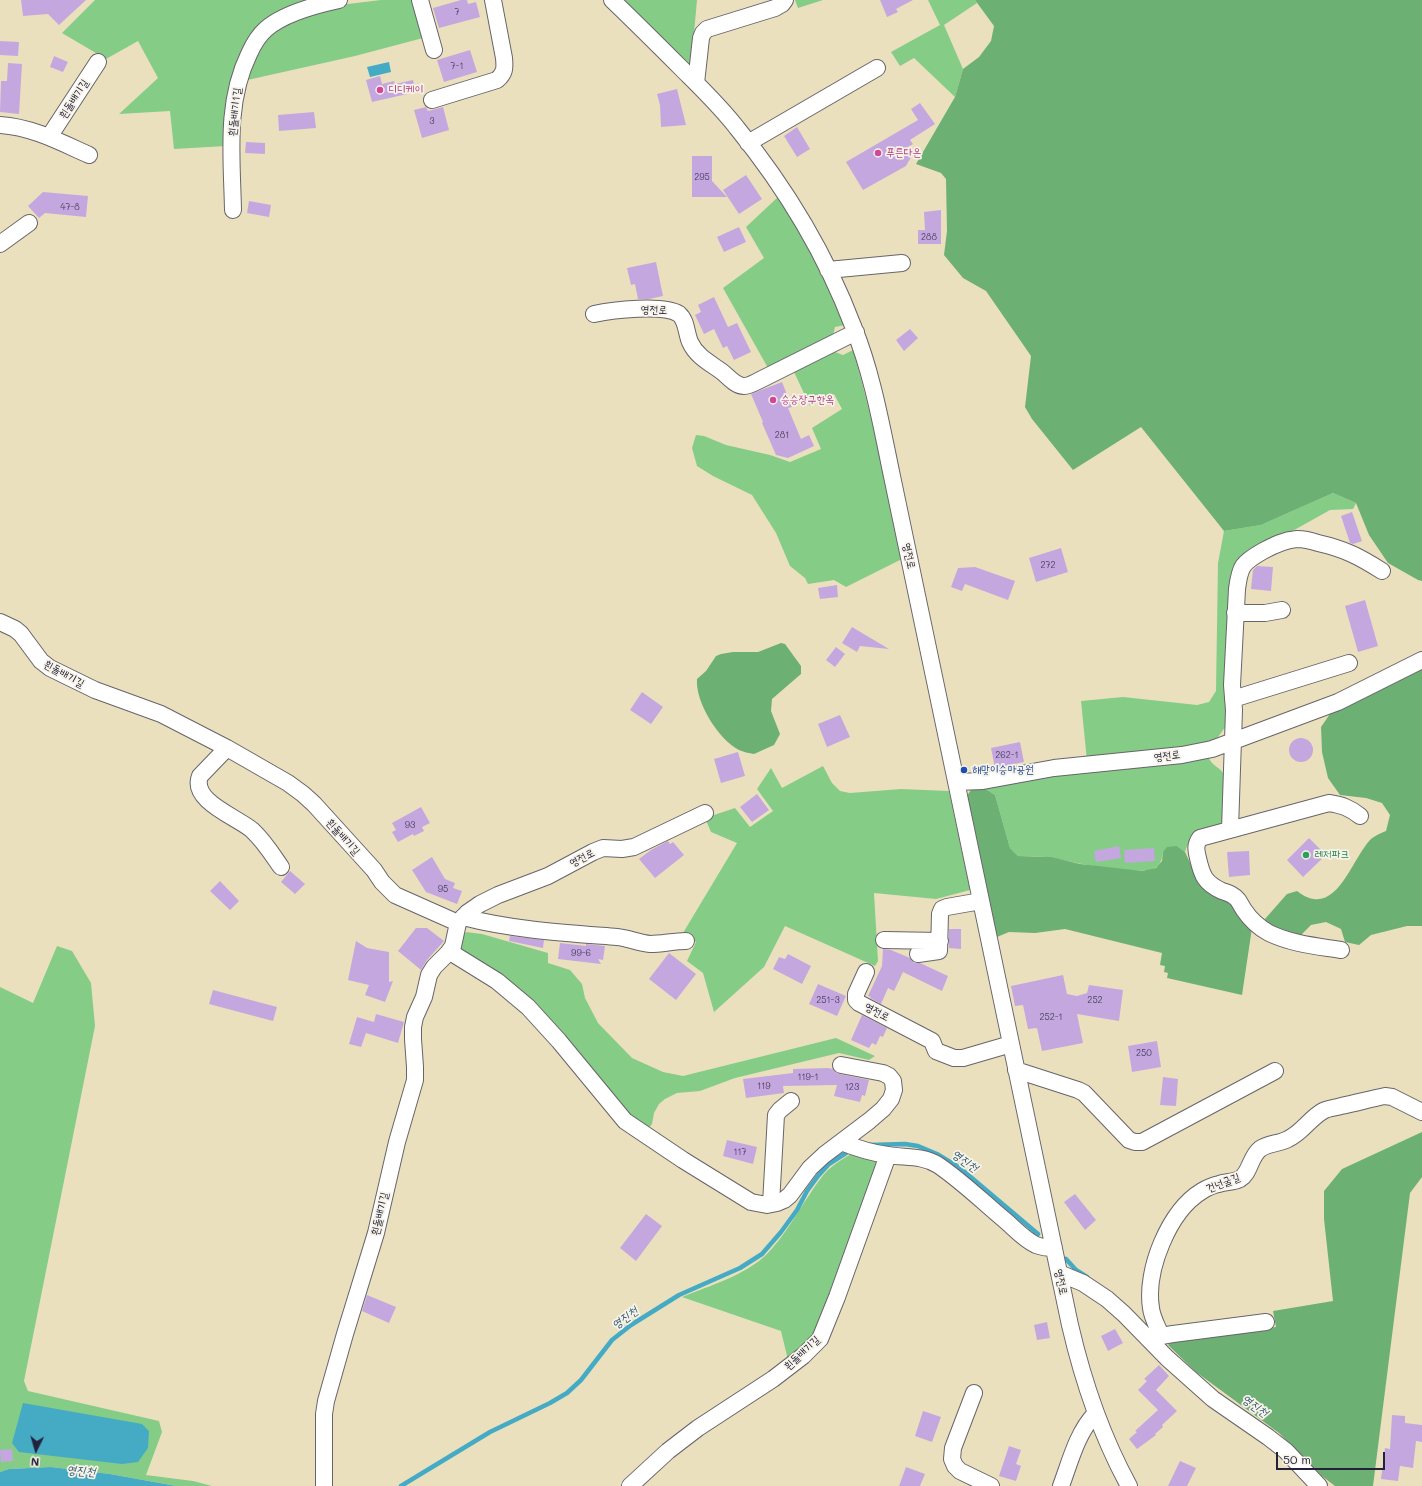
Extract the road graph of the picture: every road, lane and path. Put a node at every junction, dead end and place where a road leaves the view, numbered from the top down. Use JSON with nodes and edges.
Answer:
{"nodes":[{"id":1,"x":339,"y":0,"type":"edge"},
{"id":2,"x":420,"y":0,"type":"edge"},
{"id":3,"x":493,"y":0,"type":"edge"},
{"id":4,"x":612,"y":0,"type":"edge"},
{"id":5,"x":785,"y":0,"type":"edge"},
{"id":6,"x":434,"y":50,"type":"dead end"},
{"id":7,"x":98,"y":62,"type":"dead end"},
{"id":8,"x":877,"y":68,"type":"dead end"},
{"id":9,"x":696,"y":83,"type":"junction"},
{"id":10,"x":432,"y":100,"type":"dead end"},
{"id":11,"x":0,"y":125,"type":"edge"},
{"id":12,"x":49,"y":137,"type":"junction"},
{"id":13,"x":748,"y":142,"type":"junction"},
{"id":14,"x":89,"y":154,"type":"dead end"},
{"id":15,"x":233,"y":210,"type":"dead end"},
{"id":16,"x":29,"y":223,"type":"dead end"},
{"id":17,"x":0,"y":244,"type":"edge"},
{"id":18,"x":902,"y":263,"type":"dead end"},
{"id":19,"x":828,"y":270,"type":"junction"},
{"id":20,"x":594,"y":314,"type":"dead end"},
{"id":21,"x":856,"y":332,"type":"junction"},
{"id":22,"x":1382,"y":571,"type":"dead end"},
{"id":23,"x":1282,"y":610,"type":"dead end"},
{"id":24,"x":1236,"y":613,"type":"junction"},
{"id":25,"x":0,"y":622,"type":"edge"},
{"id":26,"x":1422,"y":660,"type":"edge"},
{"id":27,"x":1349,"y":663,"type":"dead end"},
{"id":28,"x":1233,"y":699,"type":"junction"},
{"id":29,"x":1233,"y":741,"type":"junction"},
{"id":30,"x":228,"y":748,"type":"junction"},
{"id":31,"x":956,"y":782,"type":"junction"},
{"id":32,"x":705,"y":813,"type":"dead end"},
{"id":33,"x":1360,"y":816,"type":"dead end"},
{"id":34,"x":1230,"y":829,"type":"junction"},
{"id":35,"x":280,"y":867,"type":"dead end"},
{"id":36,"x":981,"y":901,"type":"junction"},
{"id":37,"x":460,"y":920,"type":"junction"},
{"id":38,"x":884,"y":940,"type":"dead end"},
{"id":39,"x":686,"y":941,"type":"dead end"},
{"id":40,"x":940,"y":941,"type":"junction"},
{"id":41,"x":451,"y":949,"type":"junction"},
{"id":42,"x":1341,"y":950,"type":"dead end"},
{"id":43,"x":918,"y":954,"type":"dead end"},
{"id":44,"x":866,"y":972,"type":"dead end"},
{"id":45,"x":1011,"y":1044,"type":"junction"},
{"id":46,"x":841,"y":1065,"type":"dead end"},
{"id":47,"x":1016,"y":1070,"type":"junction"},
{"id":48,"x":1275,"y":1071,"type":"dead end"},
{"id":49,"x":791,"y":1101,"type":"dead end"},
{"id":50,"x":1422,"y":1112,"type":"edge"},
{"id":51,"x":841,"y":1142,"type":"junction"},
{"id":52,"x":888,"y":1155,"type":"junction"},
{"id":53,"x":771,"y":1204,"type":"junction"},
{"id":54,"x":1054,"y":1248,"type":"junction"},
{"id":55,"x":1059,"y":1273,"type":"junction"},
{"id":56,"x":1266,"y":1322,"type":"dead end"},
{"id":57,"x":1158,"y":1340,"type":"junction"},
{"id":58,"x":974,"y":1393,"type":"dead end"},
{"id":59,"x":1096,"y":1414,"type":"junction"},
{"id":60,"x":324,"y":1486,"type":"edge"},
{"id":61,"x":630,"y":1486,"type":"edge"},
{"id":62,"x":991,"y":1486,"type":"edge"},
{"id":63,"x":1061,"y":1486,"type":"edge"},
{"id":64,"x":1129,"y":1486,"type":"edge"},
{"id":65,"x":1319,"y":1486,"type":"edge"}],
"edges":[{"from":1,"to":15,"type":"street","name":"흰돌배기1길"},
{"from":2,"to":6,"type":"street"},
{"from":3,"to":10,"type":"street"},
{"from":4,"to":9,"type":"street","name":"영전로"},
{"from":5,"to":9,"type":"street"},
{"from":7,"to":12,"type":"street","name":"흰돌배기길"},
{"from":8,"to":13,"type":"street"},
{"from":9,"to":13,"type":"street","name":"영전로"},
{"from":11,"to":12,"type":"street"},
{"from":12,"to":14,"type":"street"},
{"from":13,"to":19,"type":"street","name":"영전로"},
{"from":16,"to":17,"type":"street"},
{"from":18,"to":19,"type":"street"},
{"from":19,"to":21,"type":"street","name":"영전로"},
{"from":20,"to":21,"type":"street","name":"영전로"},
{"from":21,"to":31,"type":"street","name":"영전로"},
{"from":22,"to":24,"type":"street"},
{"from":23,"to":24,"type":"street"},
{"from":24,"to":28,"type":"street"},
{"from":25,"to":30,"type":"street","name":"흰돌배기길"},
{"from":26,"to":29,"type":"street","name":"영전로"},
{"from":27,"to":28,"type":"street"},
{"from":28,"to":29,"type":"street"},
{"from":29,"to":31,"type":"street","name":"영전로"},
{"from":29,"to":34,"type":"street"},
{"from":30,"to":35,"type":"street"},
{"from":30,"to":37,"type":"street","name":"흰돌배기길"},
{"from":31,"to":36,"type":"street","name":"영전로"},
{"from":32,"to":37,"type":"street","name":"영전로"},
{"from":33,"to":34,"type":"street"},
{"from":34,"to":42,"type":"street"},
{"from":36,"to":40,"type":"street"},
{"from":36,"to":45,"type":"street","name":"영전로"},
{"from":37,"to":39,"type":"street","name":"흰돌배기길"},
{"from":37,"to":41,"type":"street","name":"흰돌배기길"},
{"from":38,"to":40,"type":"street"},
{"from":40,"to":43,"type":"street"},
{"from":41,"to":53,"type":"street"},
{"from":41,"to":60,"type":"street","name":"흰돌배기길"},
{"from":44,"to":45,"type":"street","name":"영전로"},
{"from":45,"to":47,"type":"street","name":"영전로"},
{"from":46,"to":51,"type":"street"},
{"from":47,"to":48,"type":"street"},
{"from":47,"to":54,"type":"street","name":"영전로"},
{"from":49,"to":53,"type":"street"},
{"from":50,"to":57,"type":"street","name":"건넌굴길"},
{"from":51,"to":52,"type":"street"},
{"from":51,"to":53,"type":"street"},
{"from":52,"to":54,"type":"street"},
{"from":52,"to":61,"type":"street","name":"흰돌배기길"},
{"from":54,"to":55,"type":"street","name":"영전로"},
{"from":55,"to":57,"type":"street","name":"건넌굴길"},
{"from":55,"to":59,"type":"street","name":"영전로"},
{"from":56,"to":57,"type":"street"},
{"from":57,"to":65,"type":"street","name":"건넌굴길"},
{"from":58,"to":62,"type":"street"},
{"from":59,"to":63,"type":"street"},
{"from":59,"to":64,"type":"street","name":"영전로"}]}
